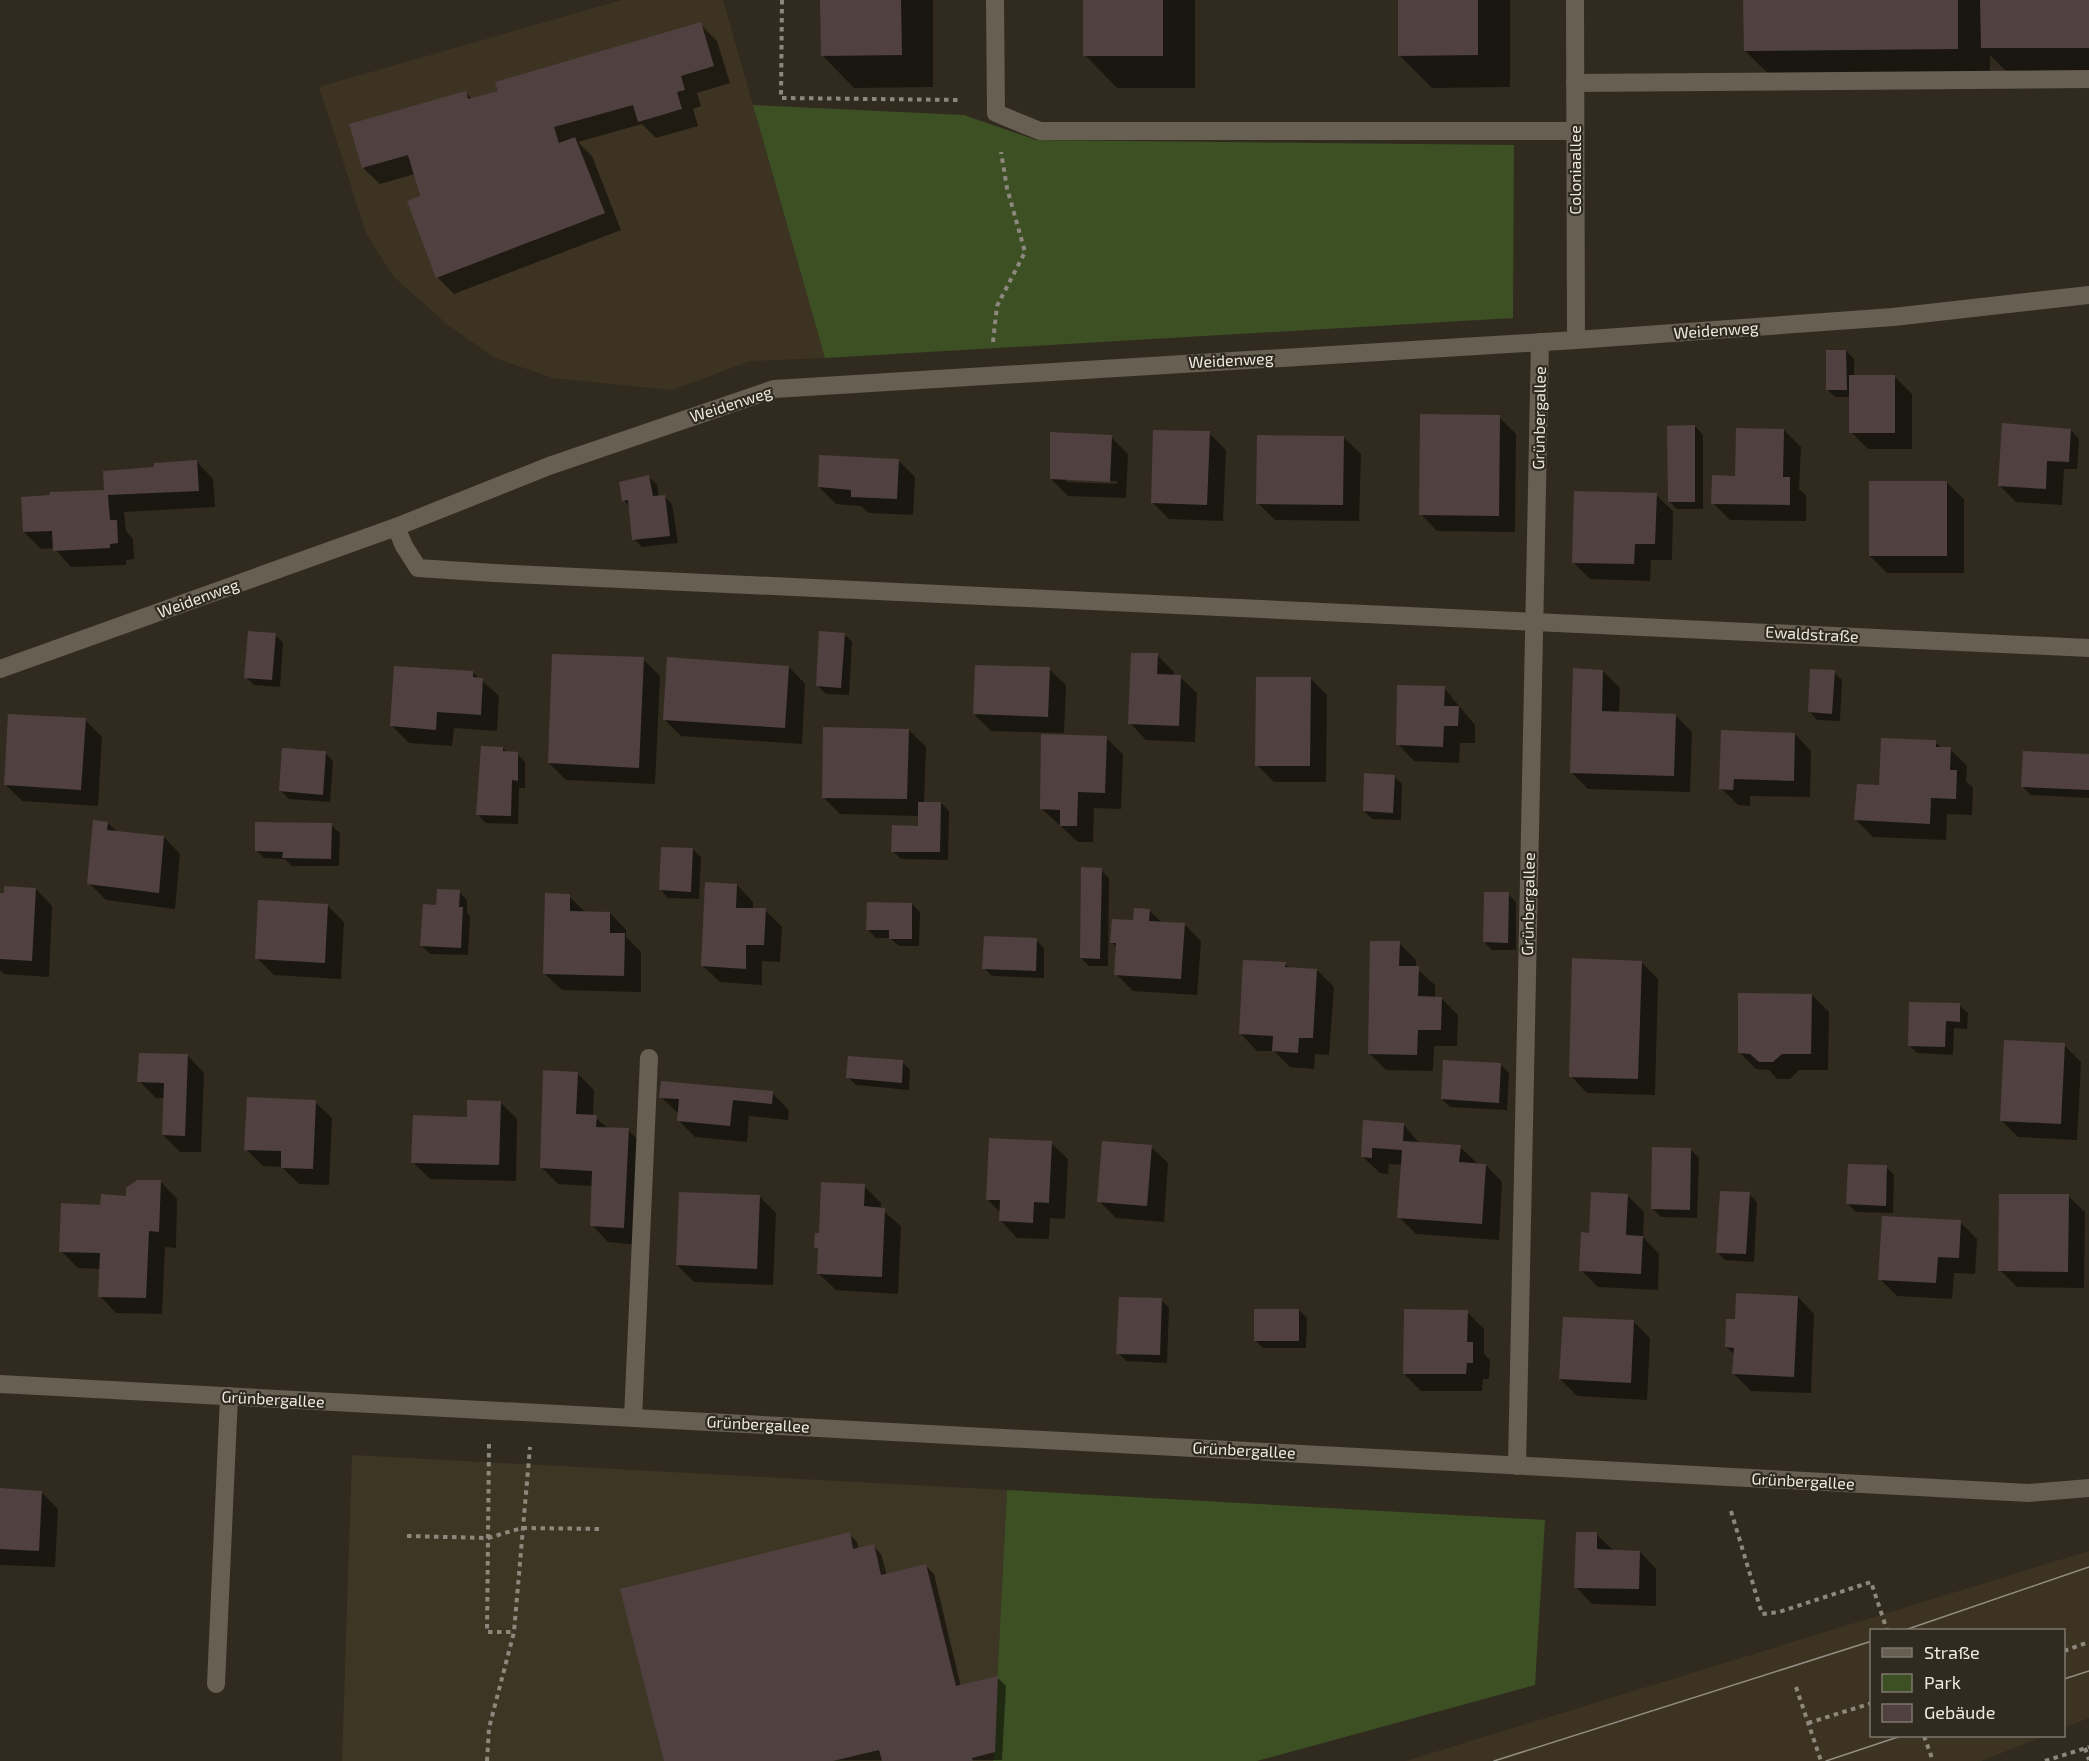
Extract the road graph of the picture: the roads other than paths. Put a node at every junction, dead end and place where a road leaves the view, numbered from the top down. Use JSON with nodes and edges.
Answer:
{"nodes":[{"id":1,"x":995,"y":0,"type":"edge"},
{"id":2,"x":1575,"y":0,"type":"edge"},
{"id":3,"x":2089,"y":80,"type":"edge"},
{"id":4,"x":1575,"y":83,"type":"junction"},
{"id":5,"x":1575,"y":131,"type":"junction"},
{"id":6,"x":2089,"y":295,"type":"edge"},
{"id":7,"x":1575,"y":340,"type":"junction"},
{"id":8,"x":1540,"y":342,"type":"junction"},
{"id":9,"x":396,"y":527,"type":"junction"},
{"id":10,"x":1534,"y":620,"type":"junction"},
{"id":11,"x":2089,"y":648,"type":"edge"},
{"id":12,"x":0,"y":669,"type":"edge"},
{"id":13,"x":649,"y":1058,"type":"dead end"},
{"id":14,"x":0,"y":1384,"type":"edge"},
{"id":15,"x":228,"y":1396,"type":"junction"},
{"id":16,"x":633,"y":1418,"type":"junction"},
{"id":17,"x":1517,"y":1466,"type":"junction"},
{"id":18,"x":2089,"y":1488,"type":"edge"},
{"id":19,"x":216,"y":1684,"type":"dead end"}],
"edges":[{"from":1,"to":5,"type":"street"},
{"from":2,"to":4,"type":"street","name":"Coloniaallee"},
{"from":3,"to":4,"type":"street"},
{"from":4,"to":5,"type":"street","name":"Coloniaallee"},
{"from":5,"to":7,"type":"street","name":"Coloniaallee"},
{"from":6,"to":7,"type":"street","name":"Weidenweg"},
{"from":7,"to":8,"type":"street","name":"Weidenweg"},
{"from":8,"to":9,"type":"street","name":"Weidenweg"},
{"from":8,"to":10,"type":"street","name":"Grünbergallee"},
{"from":9,"to":10,"type":"street"},
{"from":9,"to":12,"type":"street","name":"Weidenweg"},
{"from":10,"to":11,"type":"street","name":"Ewaldstraße"},
{"from":10,"to":17,"type":"street","name":"Grünbergallee"},
{"from":13,"to":16,"type":"street"},
{"from":14,"to":15,"type":"street","name":"Grünbergallee"},
{"from":15,"to":16,"type":"street","name":"Grünbergallee"},
{"from":15,"to":19,"type":"street"},
{"from":16,"to":17,"type":"street","name":"Grünbergallee"},
{"from":17,"to":18,"type":"street","name":"Grünbergallee"}]}
